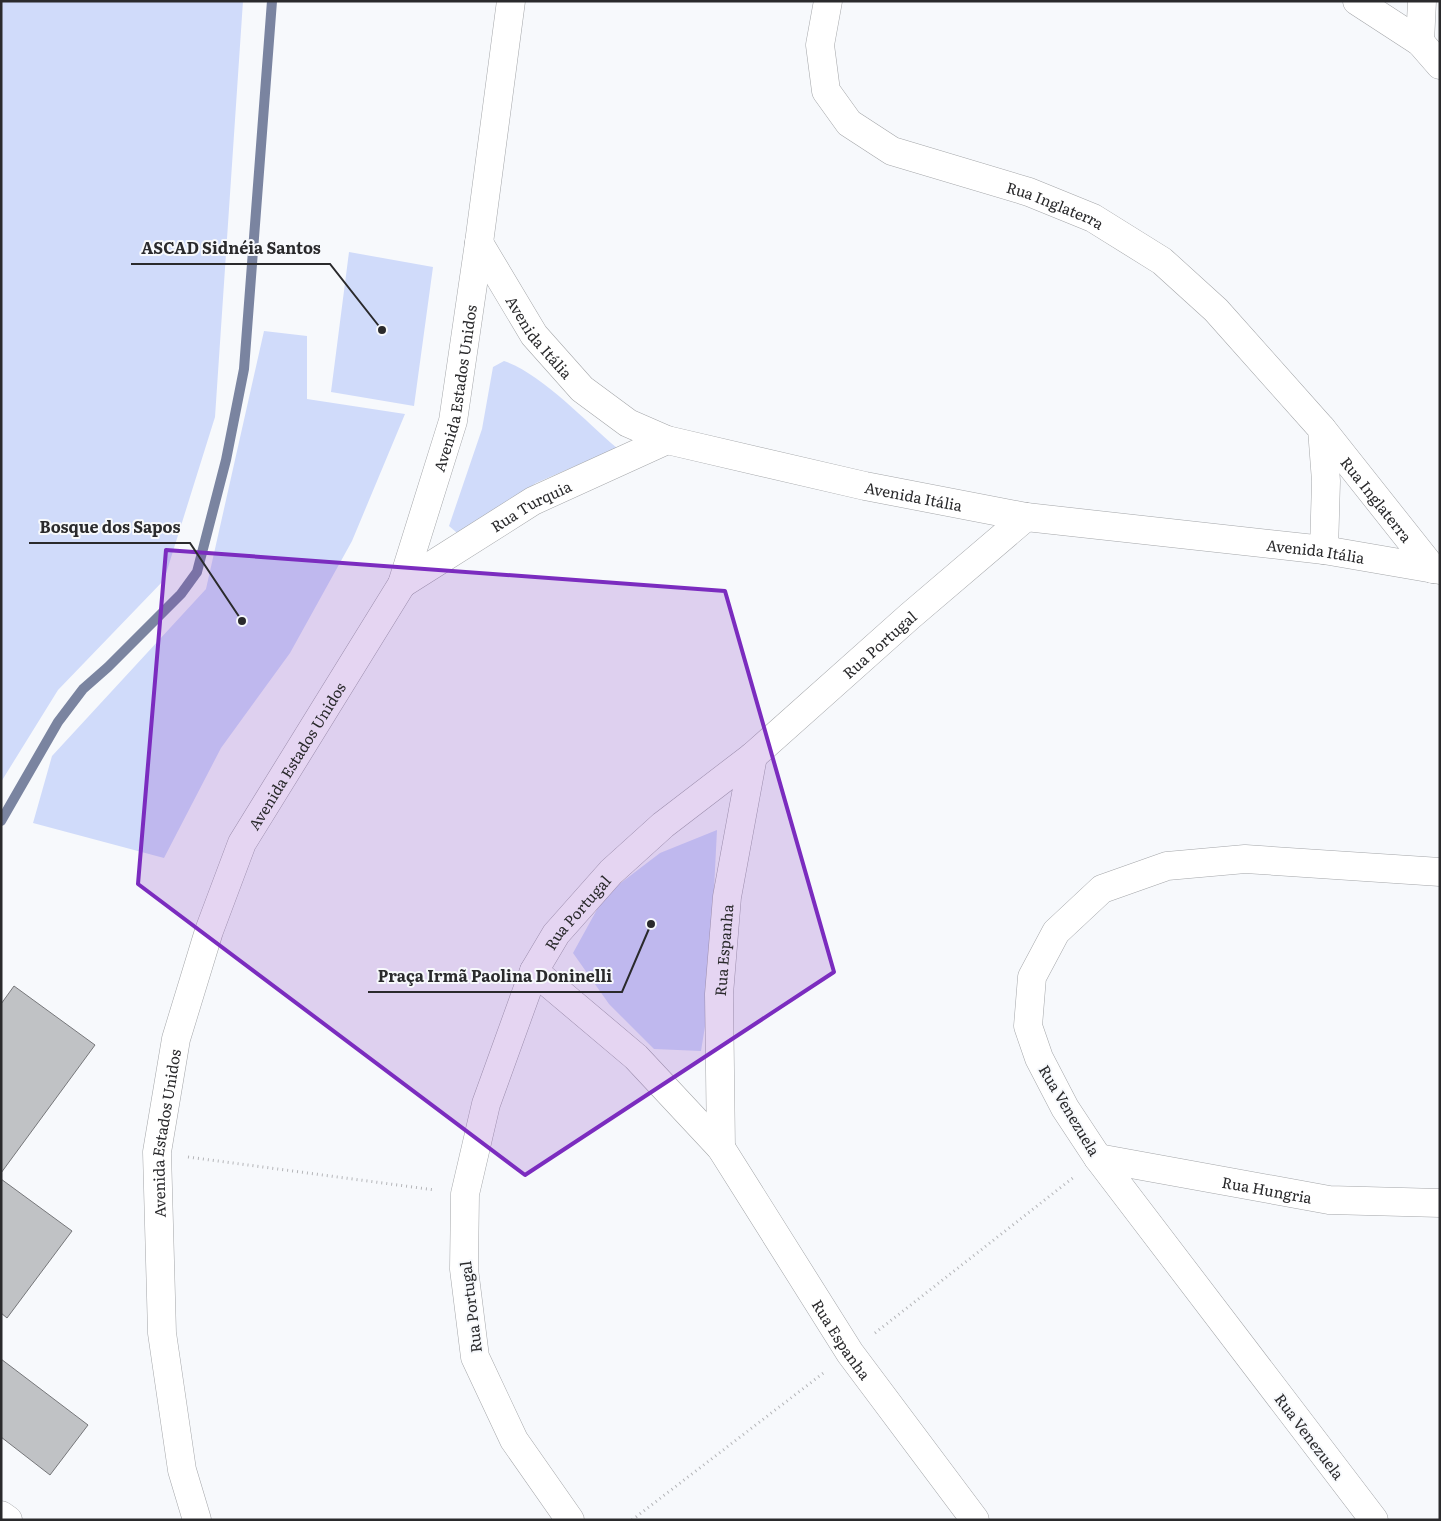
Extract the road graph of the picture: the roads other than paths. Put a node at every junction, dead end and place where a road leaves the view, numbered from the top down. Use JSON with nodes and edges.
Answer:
{"nodes":[{"id":1,"x":511,"y":1,"type":"edge"},
{"id":2,"x":828,"y":1,"type":"edge"},
{"id":3,"x":1357,"y":1,"type":"edge"},
{"id":4,"x":1422,"y":1,"type":"edge"},
{"id":5,"x":1420,"y":42,"type":"junction"},
{"id":6,"x":1440,"y":65,"type":"edge"},
{"id":7,"x":479,"y":243,"type":"junction"},
{"id":8,"x":1322,"y":429,"type":"junction"},
{"id":9,"x":667,"y":440,"type":"junction"},
{"id":10,"x":1026,"y":517,"type":"junction"},
{"id":11,"x":1324,"y":550,"type":"junction"},
{"id":12,"x":1436,"y":569,"type":"edge"},
{"id":13,"x":402,"y":584,"type":"junction"},
{"id":14,"x":753,"y":756,"type":"junction"},
{"id":15,"x":1440,"y":872,"type":"edge"},
{"id":16,"x":534,"y":971,"type":"junction"},
{"id":17,"x":721,"y":1148,"type":"junction"},
{"id":18,"x":1098,"y":1158,"type":"junction"},
{"id":19,"x":1440,"y":1203,"type":"edge"},
{"id":20,"x":1,"y":1515,"type":"edge"},
{"id":21,"x":8,"y":1520,"type":"edge"},
{"id":22,"x":197,"y":1520,"type":"edge"},
{"id":23,"x":570,"y":1520,"type":"edge"},
{"id":24,"x":976,"y":1520,"type":"edge"},
{"id":25,"x":1374,"y":1520,"type":"edge"}],
"edges":[{"from":1,"to":7,"type":"street","name":"Avenida Estados Unidos"},
{"from":2,"to":8,"type":"street","name":"Rua Inglaterra"},
{"from":3,"to":5,"type":"street"},
{"from":4,"to":5,"type":"street"},
{"from":5,"to":6,"type":"street"},
{"from":7,"to":9,"type":"street","name":"Avenida Itália"},
{"from":7,"to":13,"type":"street","name":"Avenida Estados Unidos"},
{"from":8,"to":11,"type":"street","name":"Rua Inglaterra"},
{"from":8,"to":12,"type":"street","name":"Rua Inglaterra"},
{"from":9,"to":10,"type":"street","name":"Avenida Itália"},
{"from":9,"to":13,"type":"street","name":"Rua Turquia"},
{"from":10,"to":11,"type":"street","name":"Avenida Itália"},
{"from":10,"to":14,"type":"street","name":"Rua Portugal"},
{"from":11,"to":12,"type":"street","name":"Avenida Itália"},
{"from":13,"to":22,"type":"street","name":"Avenida Estados Unidos"},
{"from":14,"to":16,"type":"street","name":"Rua Portugal"},
{"from":14,"to":17,"type":"street","name":"Rua Espanha"},
{"from":15,"to":18,"type":"street","name":"Rua Venezuela"},
{"from":16,"to":17,"type":"street","name":"Rua Espanha"},
{"from":16,"to":23,"type":"street","name":"Rua Portugal"},
{"from":17,"to":24,"type":"street","name":"Rua Espanha"},
{"from":18,"to":19,"type":"street","name":"Rua Hungria"},
{"from":18,"to":25,"type":"street","name":"Rua Venezuela"},
{"from":20,"to":21,"type":"street"}]}
